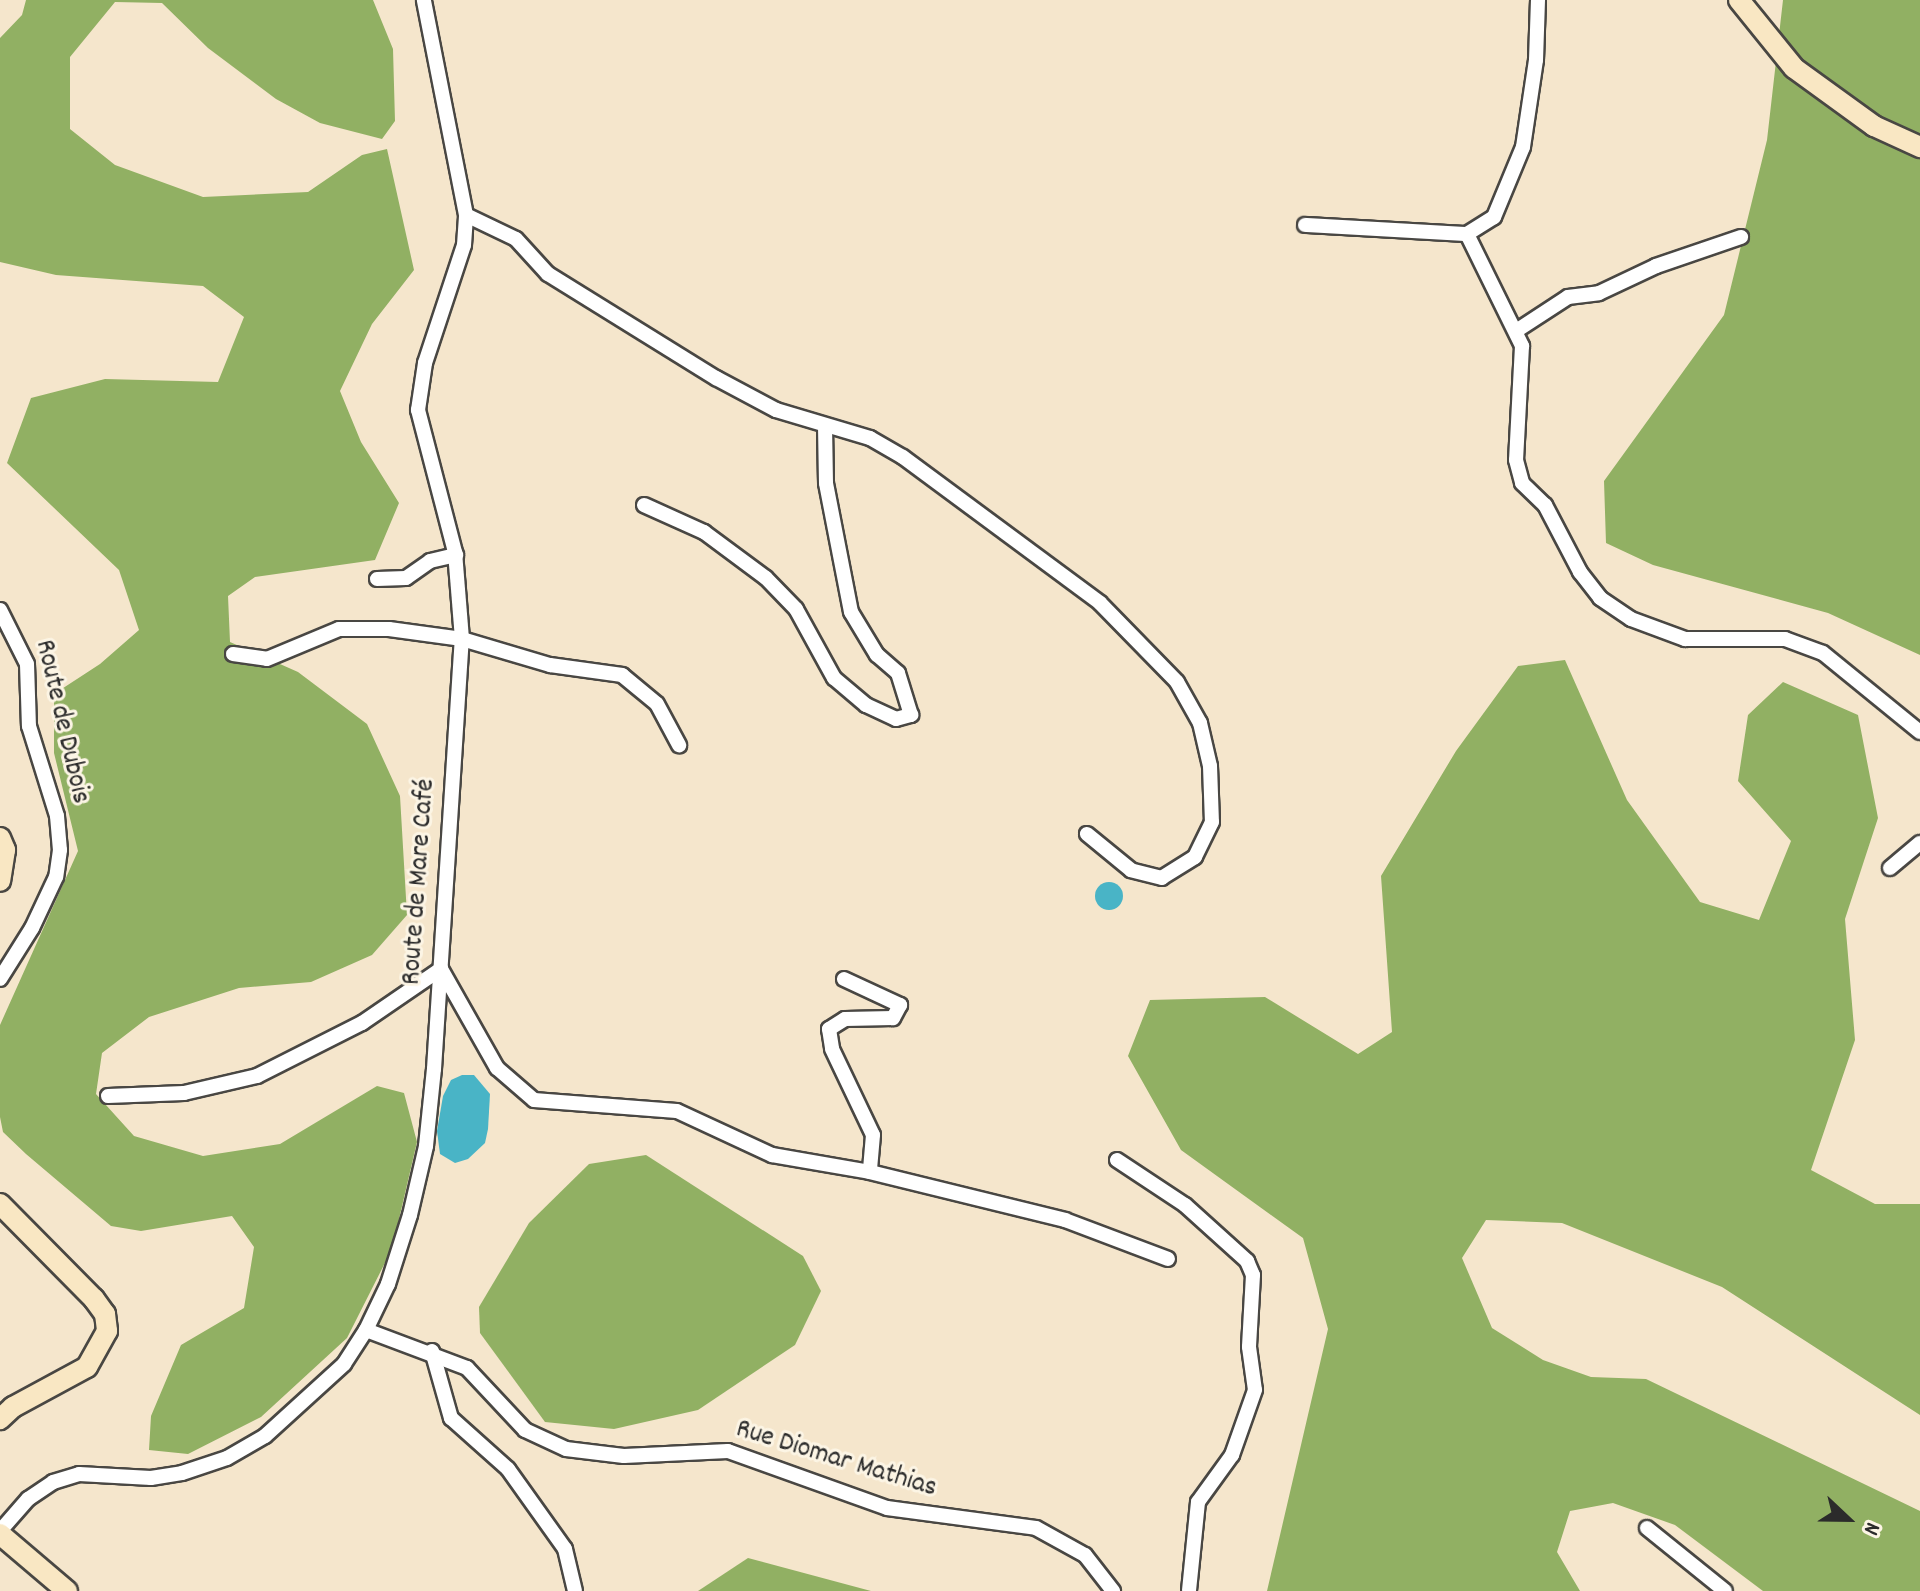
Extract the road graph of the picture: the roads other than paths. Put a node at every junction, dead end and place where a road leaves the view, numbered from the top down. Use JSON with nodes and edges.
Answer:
{"nodes":[{"id":1,"x":424,"y":0,"type":"edge"},
{"id":2,"x":1538,"y":0,"type":"edge"},
{"id":3,"x":1739,"y":0,"type":"edge"},
{"id":4,"x":1920,"y":147,"type":"edge"},
{"id":5,"x":466,"y":215,"type":"junction"},
{"id":6,"x":1305,"y":225,"type":"dead end"},
{"id":7,"x":1467,"y":234,"type":"junction"},
{"id":8,"x":1741,"y":237,"type":"dead end"},
{"id":9,"x":1516,"y":331,"type":"junction"},
{"id":10,"x":825,"y":428,"type":"junction"},
{"id":11,"x":644,"y":505,"type":"dead end"},
{"id":12,"x":456,"y":555,"type":"junction"},
{"id":13,"x":377,"y":579,"type":"dead end"},
{"id":14,"x":0,"y":610,"type":"edge"},
{"id":15,"x":462,"y":639,"type":"junction"},
{"id":16,"x":233,"y":654,"type":"dead end"},
{"id":17,"x":1920,"y":732,"type":"edge"},
{"id":18,"x":679,"y":745,"type":"dead end"},
{"id":19,"x":1087,"y":834,"type":"dead end"},
{"id":20,"x":0,"y":838,"type":"edge"},
{"id":21,"x":1920,"y":843,"type":"edge"},
{"id":22,"x":1890,"y":868,"type":"dead end"},
{"id":23,"x":0,"y":881,"type":"edge"},
{"id":24,"x":441,"y":969,"type":"junction"},
{"id":25,"x":0,"y":979,"type":"edge"},
{"id":26,"x":844,"y":979,"type":"dead end"},
{"id":27,"x":108,"y":1096,"type":"dead end"},
{"id":28,"x":1117,"y":1160,"type":"dead end"},
{"id":29,"x":870,"y":1172,"type":"junction"},
{"id":30,"x":0,"y":1204,"type":"edge"},
{"id":31,"x":1168,"y":1259,"type":"dead end"},
{"id":32,"x":366,"y":1330,"type":"junction"},
{"id":33,"x":432,"y":1351,"type":"junction"},
{"id":34,"x":0,"y":1419,"type":"edge"},
{"id":35,"x":1647,"y":1528,"type":"dead end"},
{"id":36,"x":0,"y":1533,"type":"edge"},
{"id":37,"x":67,"y":1591,"type":"edge"},
{"id":38,"x":575,"y":1591,"type":"edge"},
{"id":39,"x":1113,"y":1591,"type":"edge"},
{"id":40,"x":1189,"y":1591,"type":"edge"},
{"id":41,"x":1725,"y":1591,"type":"edge"}],
"edges":[{"from":1,"to":5,"type":"street","name":"Route de Mare Café"},
{"from":2,"to":7,"type":"street"},
{"from":3,"to":4,"type":"street"},
{"from":5,"to":10,"type":"street"},
{"from":5,"to":12,"type":"street","name":"Route de Mare Café"},
{"from":6,"to":7,"type":"street"},
{"from":7,"to":9,"type":"street"},
{"from":8,"to":9,"type":"street"},
{"from":9,"to":17,"type":"street"},
{"from":10,"to":11,"type":"street"},
{"from":10,"to":19,"type":"street"},
{"from":12,"to":13,"type":"street"},
{"from":12,"to":15,"type":"street","name":"Route de Mare Café"},
{"from":14,"to":25,"type":"street","name":"Route de Dubois"},
{"from":15,"to":16,"type":"street"},
{"from":15,"to":18,"type":"street"},
{"from":15,"to":24,"type":"street","name":"Route de Mare Café"},
{"from":20,"to":23,"type":"street"},
{"from":21,"to":22,"type":"street"},
{"from":24,"to":27,"type":"street"},
{"from":24,"to":29,"type":"street"},
{"from":24,"to":32,"type":"street","name":"Route de Mare Café"},
{"from":26,"to":29,"type":"street"},
{"from":28,"to":40,"type":"street"},
{"from":29,"to":31,"type":"street"},
{"from":30,"to":34,"type":"street"},
{"from":32,"to":33,"type":"street","name":"Rue Diomar Mathias"},
{"from":32,"to":36,"type":"street","name":"Route de Mare Café"},
{"from":33,"to":38,"type":"street"},
{"from":33,"to":39,"type":"street","name":"Rue Diomar Mathias"},
{"from":35,"to":41,"type":"street"},
{"from":36,"to":37,"type":"street"}]}
